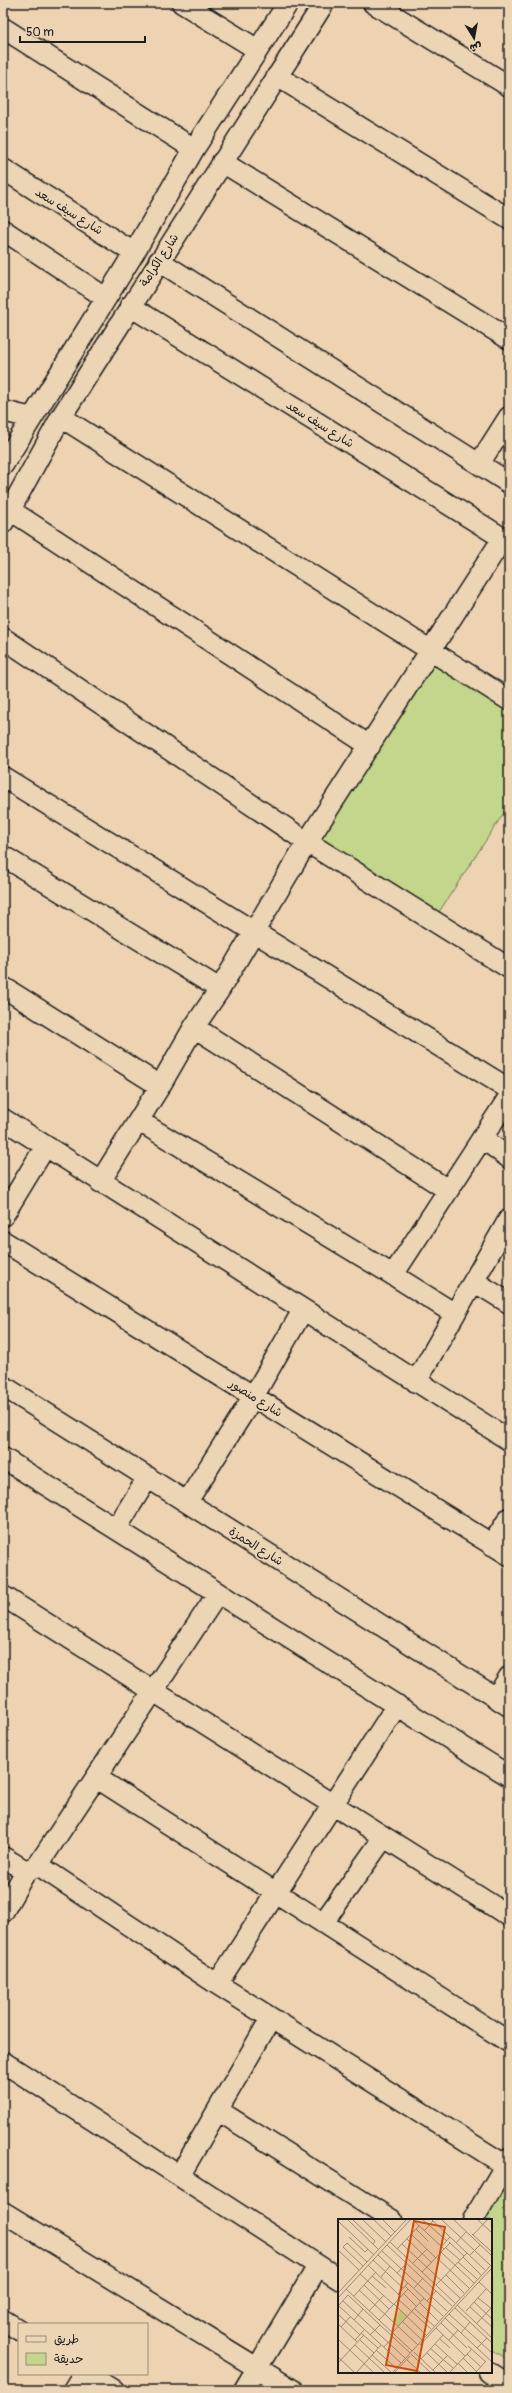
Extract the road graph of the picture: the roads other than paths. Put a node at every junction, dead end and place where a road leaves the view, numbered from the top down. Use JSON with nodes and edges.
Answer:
{"nodes":[{"id":1,"x":182,"y":3,"type":"edge"},
{"id":2,"x":288,"y":3,"type":"edge"},
{"id":3,"x":324,"y":3,"type":"edge"},
{"id":4,"x":373,"y":3,"type":"edge"},
{"id":5,"x":3,"y":28,"type":"edge"},
{"id":6,"x":258,"y":50,"type":"junction"},
{"id":7,"x":277,"y":76,"type":"junction"},
{"id":8,"x":509,"y":86,"type":"edge"},
{"id":9,"x":194,"y":149,"type":"junction"},
{"id":10,"x":222,"y":162,"type":"junction"},
{"id":11,"x":3,"y":169,"type":"edge"},
{"id":12,"x":509,"y":218,"type":"edge"},
{"id":13,"x":3,"y":230,"type":"edge"},
{"id":14,"x":134,"y":253,"type":"junction"},
{"id":15,"x":159,"y":261,"type":"junction"},
{"id":16,"x":106,"y":298,"type":"junction"},
{"id":17,"x":130,"y":306,"type":"junction"},
{"id":18,"x":509,"y":339,"type":"edge"},
{"id":19,"x":3,"y":411,"type":"edge"},
{"id":20,"x":61,"y":417,"type":"junction"},
{"id":21,"x":509,"y":417,"type":"edge"},
{"id":22,"x":32,"y":418,"type":"junction"},
{"id":23,"x":479,"y":464,"type":"junction"},
{"id":24,"x":3,"y":465,"type":"edge"},
{"id":25,"x":509,"y":483,"type":"edge"},
{"id":26,"x":7,"y":516,"type":"edge"},
{"id":27,"x":506,"y":540,"type":"edge"},
{"id":28,"x":3,"y":638,"type":"edge"},
{"id":29,"x":432,"y":652,"type":"junction"},
{"id":30,"x":509,"y":700,"type":"edge"},
{"id":31,"x":370,"y":746,"type":"junction"},
{"id":32,"x":3,"y":777,"type":"edge"},
{"id":33,"x":307,"y":842,"type":"junction"},
{"id":34,"x":3,"y":856,"type":"edge"},
{"id":35,"x":255,"y":931,"type":"junction"},
{"id":36,"x":509,"y":968,"type":"edge"},
{"id":37,"x":3,"y":988,"type":"edge"},
{"id":38,"x":220,"y":989,"type":"junction"},
{"id":39,"x":194,"y":1026,"type":"junction"},
{"id":40,"x":160,"y":1086,"type":"junction"},
{"id":41,"x":509,"y":1089,"type":"edge"},
{"id":42,"x":509,"y":1097,"type":"edge"},
{"id":43,"x":3,"y":1120,"type":"edge"},
{"id":44,"x":139,"y":1121,"type":"junction"},
{"id":45,"x":482,"y":1138,"type":"junction"},
{"id":46,"x":45,"y":1147,"type":"junction"},
{"id":47,"x":509,"y":1158,"type":"edge"},
{"id":48,"x":100,"y":1182,"type":"junction"},
{"id":49,"x":448,"y":1190,"type":"junction"},
{"id":50,"x":3,"y":1216,"type":"edge"},
{"id":51,"x":509,"y":1219,"type":"edge"},
{"id":52,"x":3,"y":1241,"type":"edge"},
{"id":53,"x":393,"y":1275,"type":"junction"},
{"id":54,"x":475,"y":1282,"type":"junction"},
{"id":55,"x":509,"y":1303,"type":"edge"},
{"id":56,"x":303,"y":1310,"type":"junction"},
{"id":57,"x":455,"y":1314,"type":"junction"},
{"id":58,"x":416,"y":1382,"type":"junction"},
{"id":59,"x":3,"y":1386,"type":"edge"},
{"id":60,"x":253,"y":1397,"type":"junction"},
{"id":61,"x":509,"y":1440,"type":"edge"},
{"id":62,"x":3,"y":1458,"type":"edge"},
{"id":63,"x":148,"y":1477,"type":"junction"},
{"id":64,"x":187,"y":1502,"type":"junction"},
{"id":65,"x":509,"y":1518,"type":"edge"},
{"id":66,"x":116,"y":1529,"type":"junction"},
{"id":67,"x":492,"y":1545,"type":"junction"},
{"id":68,"x":509,"y":1556,"type":"edge"},
{"id":69,"x":218,"y":1593,"type":"junction"},
{"id":70,"x":3,"y":1596,"type":"edge"},
{"id":71,"x":509,"y":1677,"type":"edge"},
{"id":72,"x":152,"y":1690,"type":"junction"},
{"id":73,"x":503,"y":1702,"type":"edge"},
{"id":74,"x":397,"y":1705,"type":"junction"},
{"id":75,"x":509,"y":1776,"type":"edge"},
{"id":76,"x":97,"y":1778,"type":"junction"},
{"id":77,"x":333,"y":1805,"type":"junction"},
{"id":78,"x":384,"y":1837,"type":"junction"},
{"id":79,"x":3,"y":1857,"type":"edge"},
{"id":80,"x":32,"y":1868,"type":"junction"},
{"id":81,"x":276,"y":1893,"type":"junction"},
{"id":82,"x":3,"y":1912,"type":"edge"},
{"id":83,"x":509,"y":1916,"type":"edge"},
{"id":84,"x":323,"y":1923,"type":"junction"},
{"id":85,"x":217,"y":1984,"type":"junction"},
{"id":86,"x":271,"y":2018,"type":"junction"},
{"id":87,"x":509,"y":2042,"type":"edge"},
{"id":88,"x":3,"y":2062,"type":"edge"},
{"id":89,"x":219,"y":2111,"type":"junction"},
{"id":90,"x":507,"y":2162,"type":"edge"},
{"id":91,"x":180,"y":2174,"type":"junction"},
{"id":92,"x":3,"y":2212,"type":"edge"},
{"id":93,"x":390,"y":2219,"type":"edge"},
{"id":94,"x":474,"y":2219,"type":"edge"},
{"id":95,"x":318,"y":2266,"type":"junction"},
{"id":96,"x":338,"y":2278,"type":"edge"},
{"id":97,"x":256,"y":2368,"type":"junction"},
{"id":98,"x":490,"y":2373,"type":"edge"},
{"id":99,"x":82,"y":2375,"type":"edge"},
{"id":100,"x":90,"y":2375,"type":"edge"},
{"id":101,"x":509,"y":2385,"type":"edge"},
{"id":102,"x":73,"y":2390,"type":"edge"},
{"id":103,"x":114,"y":2390,"type":"edge"},
{"id":104,"x":244,"y":2390,"type":"edge"},
{"id":105,"x":293,"y":2390,"type":"edge"}],
"edges":[{"from":1,"to":6,"type":"street"},
{"from":2,"to":6,"type":"street","name":"شارع الكرامة"},
{"from":3,"to":7,"type":"street","name":"شارع الكرامة"},
{"from":4,"to":8,"type":"street"},
{"from":5,"to":9,"type":"street"},
{"from":6,"to":9,"type":"street","name":"شارع الكرامة"},
{"from":7,"to":10,"type":"street","name":"شارع الكرامة"},
{"from":7,"to":12,"type":"street"},
{"from":9,"to":14,"type":"street","name":"شارع الكرامة"},
{"from":10,"to":15,"type":"street","name":"شارع الكرامة"},
{"from":10,"to":18,"type":"street"},
{"from":11,"to":14,"type":"street","name":"شارع سيف سعد"},
{"from":13,"to":16,"type":"street"},
{"from":14,"to":16,"type":"street","name":"شارع الكرامة"},
{"from":15,"to":17,"type":"street","name":"شارع الكرامة"},
{"from":15,"to":23,"type":"street"},
{"from":16,"to":22,"type":"street","name":"شارع الكرامة"},
{"from":17,"to":20,"type":"street","name":"شارع الكرامة"},
{"from":17,"to":27,"type":"street","name":"شارع سيف سعد"},
{"from":19,"to":22,"type":"street"},
{"from":20,"to":26,"type":"street","name":"شارع الكرامة"},
{"from":20,"to":29,"type":"street"},
{"from":21,"to":23,"type":"street"},
{"from":22,"to":24,"type":"street","name":"شارع الكرامة"},
{"from":23,"to":25,"type":"street"},
{"from":26,"to":31,"type":"street"},
{"from":27,"to":29,"type":"street"},
{"from":28,"to":33,"type":"street"},
{"from":29,"to":30,"type":"street"},
{"from":29,"to":31,"type":"street"},
{"from":31,"to":33,"type":"street"},
{"from":32,"to":35,"type":"street"},
{"from":33,"to":35,"type":"street"},
{"from":33,"to":36,"type":"street"},
{"from":34,"to":38,"type":"street"},
{"from":35,"to":38,"type":"street"},
{"from":35,"to":41,"type":"street"},
{"from":37,"to":40,"type":"street"},
{"from":38,"to":39,"type":"street"},
{"from":39,"to":40,"type":"street"},
{"from":39,"to":49,"type":"street"},
{"from":40,"to":44,"type":"street"},
{"from":42,"to":45,"type":"street"},
{"from":43,"to":46,"type":"street"},
{"from":44,"to":48,"type":"street"},
{"from":44,"to":53,"type":"street"},
{"from":45,"to":47,"type":"street"},
{"from":45,"to":49,"type":"street"},
{"from":46,"to":48,"type":"street"},
{"from":46,"to":50,"type":"street"},
{"from":48,"to":56,"type":"street"},
{"from":49,"to":53,"type":"street"},
{"from":51,"to":54,"type":"street"},
{"from":52,"to":60,"type":"street","name":"شارع منصور"},
{"from":53,"to":57,"type":"street"},
{"from":54,"to":55,"type":"street"},
{"from":54,"to":57,"type":"street"},
{"from":56,"to":58,"type":"street"},
{"from":56,"to":60,"type":"street"},
{"from":57,"to":58,"type":"street"},
{"from":58,"to":61,"type":"street"},
{"from":59,"to":63,"type":"street","name":"شارع الحمزة"},
{"from":60,"to":64,"type":"street"},
{"from":60,"to":67,"type":"street","name":"شارع منصور"},
{"from":62,"to":66,"type":"street"},
{"from":63,"to":64,"type":"street","name":"شارع الحمزة"},
{"from":63,"to":66,"type":"street"},
{"from":64,"to":73,"type":"street","name":"شارع الحمزة"},
{"from":65,"to":67,"type":"street"},
{"from":66,"to":69,"type":"street"},
{"from":67,"to":68,"type":"street","name":"شارع منصور"},
{"from":69,"to":72,"type":"street"},
{"from":69,"to":74,"type":"street"},
{"from":70,"to":72,"type":"street"},
{"from":71,"to":73,"type":"street"},
{"from":72,"to":76,"type":"street"},
{"from":72,"to":77,"type":"street"},
{"from":74,"to":75,"type":"street"},
{"from":74,"to":77,"type":"street"},
{"from":76,"to":80,"type":"street"},
{"from":76,"to":81,"type":"street"},
{"from":77,"to":78,"type":"street"},
{"from":77,"to":81,"type":"street"},
{"from":78,"to":83,"type":"street"},
{"from":78,"to":84,"type":"street"},
{"from":79,"to":80,"type":"street"},
{"from":80,"to":82,"type":"street"},
{"from":80,"to":85,"type":"street"},
{"from":81,"to":84,"type":"street"},
{"from":81,"to":85,"type":"street"},
{"from":84,"to":87,"type":"street"},
{"from":85,"to":86,"type":"street"},
{"from":86,"to":89,"type":"street"},
{"from":86,"to":90,"type":"street"},
{"from":88,"to":91,"type":"street"},
{"from":89,"to":91,"type":"street"},
{"from":89,"to":93,"type":"street"},
{"from":90,"to":94,"type":"street"},
{"from":91,"to":95,"type":"street"},
{"from":92,"to":97,"type":"street"},
{"from":95,"to":96,"type":"street"},
{"from":95,"to":97,"type":"street"},
{"from":97,"to":104,"type":"street"},
{"from":97,"to":105,"type":"street"},
{"from":98,"to":101,"type":"street"},
{"from":99,"to":102,"type":"street"},
{"from":100,"to":103,"type":"street"}]}
